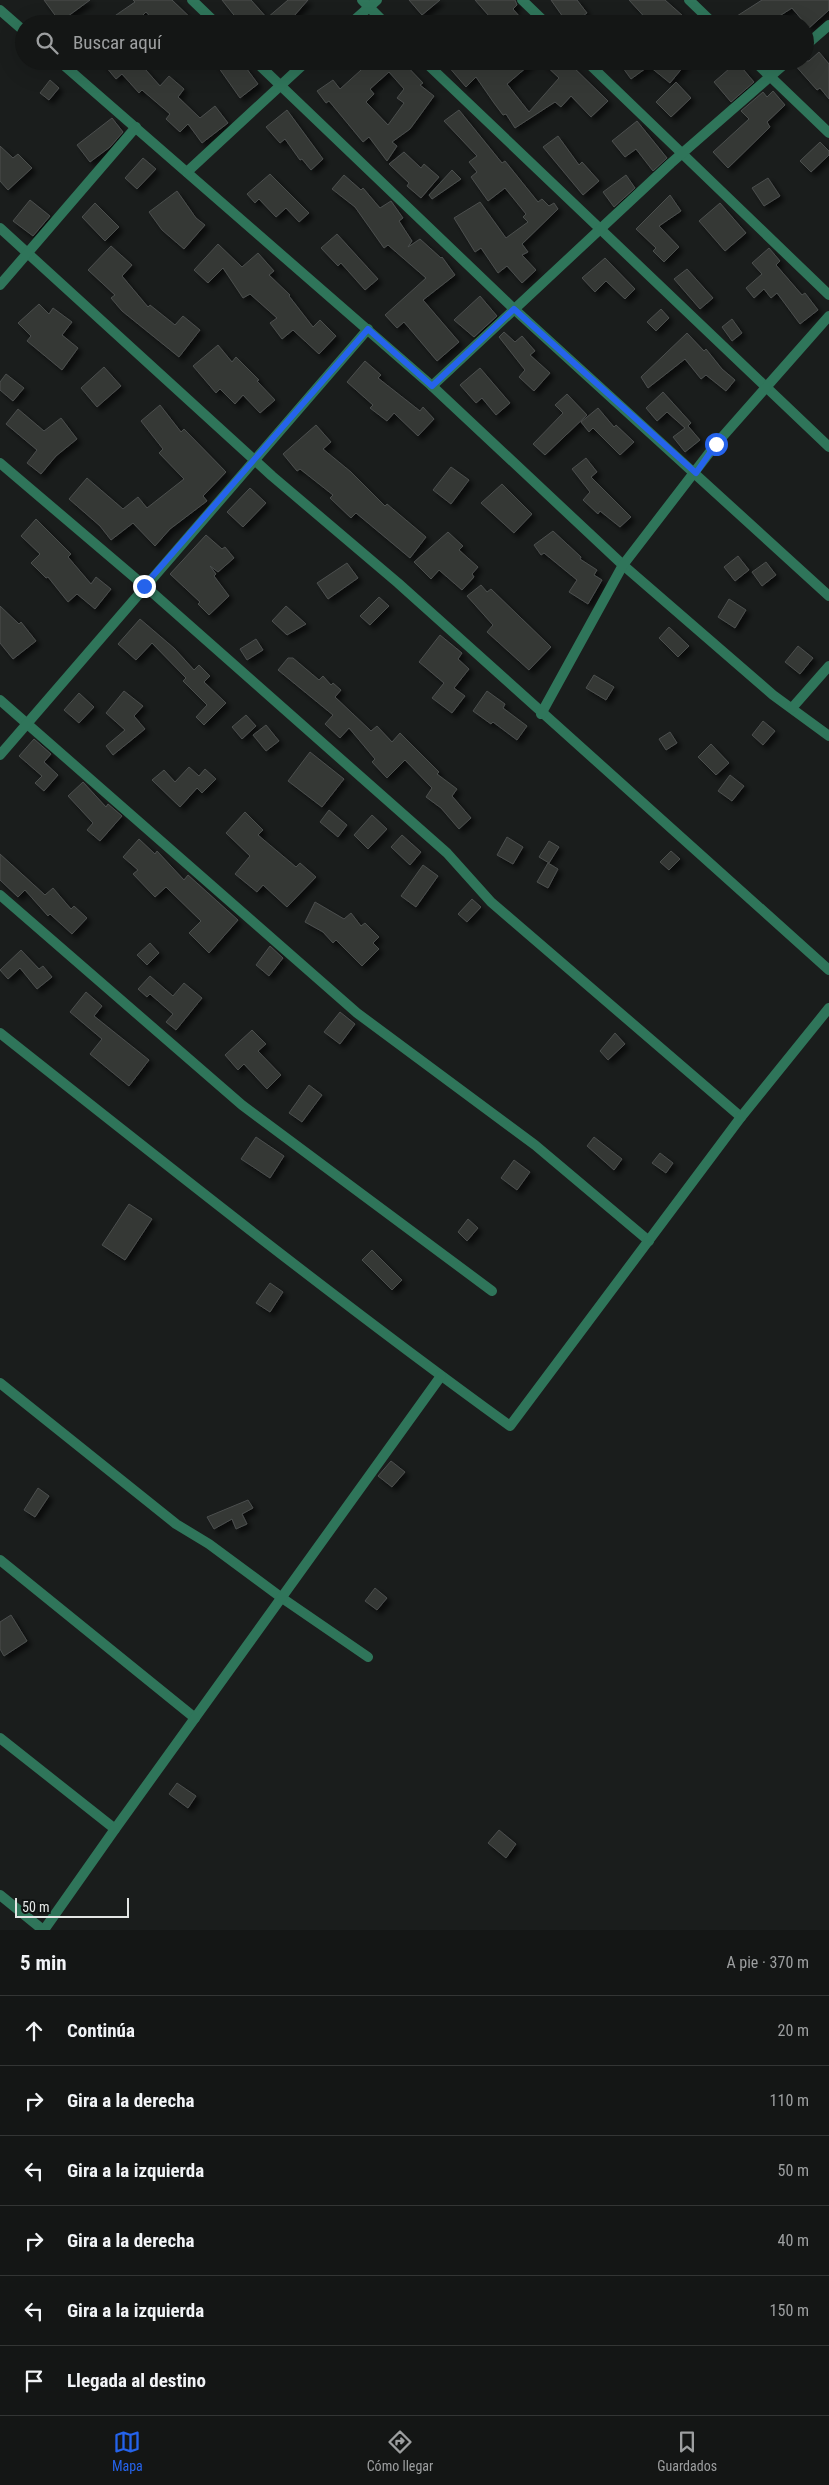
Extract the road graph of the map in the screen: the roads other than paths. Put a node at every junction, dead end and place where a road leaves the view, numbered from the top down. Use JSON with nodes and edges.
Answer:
{"nodes":[{"id":1,"x":192,"y":0,"type":"edge"},
{"id":2,"x":522,"y":0,"type":"edge"},
{"id":3,"x":689,"y":0,"type":"edge"},
{"id":4,"x":369,"y":2,"type":"edge"},
{"id":5,"x":0,"y":10,"type":"edge"},
{"id":6,"x":208,"y":15,"type":"edge"},
{"id":7,"x":358,"y":15,"type":"edge"},
{"id":8,"x":379,"y":15,"type":"edge"},
{"id":9,"x":538,"y":15,"type":"edge"},
{"id":10,"x":705,"y":15,"type":"edge"},
{"id":11,"x":15,"y":23,"type":"edge"},
{"id":12,"x":829,"y":25,"type":"edge"},
{"id":13,"x":814,"y":38,"type":"edge"},
{"id":14,"x":70,"y":70,"type":"edge"},
{"id":15,"x":264,"y":70,"type":"edge"},
{"id":16,"x":296,"y":70,"type":"edge"},
{"id":17,"x":433,"y":70,"type":"edge"},
{"id":18,"x":595,"y":70,"type":"edge"},
{"id":19,"x":763,"y":70,"type":"edge"},
{"id":20,"x":778,"y":70,"type":"edge"},
{"id":21,"x":770,"y":77,"type":"junction"},
{"id":22,"x":279,"y":85,"type":"junction"},
{"id":23,"x":136,"y":127,"type":"junction"},
{"id":24,"x":829,"y":133,"type":"edge"},
{"id":25,"x":682,"y":153,"type":"junction"},
{"id":26,"x":187,"y":172,"type":"junction"},
{"id":27,"x":0,"y":228,"type":"edge"},
{"id":28,"x":600,"y":230,"type":"junction"},
{"id":29,"x":27,"y":252,"type":"junction"},
{"id":30,"x":0,"y":285,"type":"edge"},
{"id":31,"x":829,"y":295,"type":"edge"},
{"id":32,"x":514,"y":309,"type":"junction"},
{"id":33,"x":829,"y":316,"type":"edge"},
{"id":34,"x":368,"y":329,"type":"junction"},
{"id":35,"x":432,"y":386,"type":"junction"},
{"id":36,"x":765,"y":389,"type":"junction"},
{"id":37,"x":829,"y":447,"type":"edge"},
{"id":38,"x":253,"y":459,"type":"junction"},
{"id":39,"x":0,"y":463,"type":"edge"},
{"id":40,"x":696,"y":473,"type":"junction"},
{"id":41,"x":623,"y":565,"type":"junction"},
{"id":42,"x":144,"y":586,"type":"junction"},
{"id":43,"x":829,"y":596,"type":"edge"},
{"id":44,"x":829,"y":666,"type":"edge"},
{"id":45,"x":0,"y":700,"type":"edge"},
{"id":46,"x":792,"y":708,"type":"junction"},
{"id":47,"x":541,"y":714,"type":"junction"},
{"id":48,"x":27,"y":724,"type":"junction"},
{"id":49,"x":829,"y":736,"type":"edge"},
{"id":50,"x":0,"y":755,"type":"edge"},
{"id":51,"x":0,"y":895,"type":"edge"},
{"id":52,"x":829,"y":970,"type":"edge"},
{"id":53,"x":829,"y":1008,"type":"edge"},
{"id":54,"x":0,"y":1033,"type":"edge"},
{"id":55,"x":742,"y":1117,"type":"junction"},
{"id":56,"x":649,"y":1241,"type":"junction"},
{"id":57,"x":492,"y":1291,"type":"dead end"},
{"id":58,"x":441,"y":1376,"type":"junction"},
{"id":59,"x":0,"y":1383,"type":"edge"},
{"id":60,"x":0,"y":1560,"type":"edge"},
{"id":61,"x":282,"y":1598,"type":"junction"},
{"id":62,"x":368,"y":1657,"type":"dead end"},
{"id":63,"x":195,"y":1718,"type":"junction"},
{"id":64,"x":0,"y":1738,"type":"edge"},
{"id":65,"x":115,"y":1829,"type":"junction"},
{"id":66,"x":0,"y":1896,"type":"edge"},
{"id":67,"x":44,"y":1930,"type":"edge"}],
"edges":[{"from":1,"to":6,"type":"street"},
{"from":2,"to":9,"type":"street"},
{"from":3,"to":10,"type":"street"},
{"from":4,"to":7,"type":"street"},
{"from":4,"to":8,"type":"street"},
{"from":5,"to":11,"type":"street"},
{"from":12,"to":13,"type":"street"},
{"from":14,"to":23,"type":"street"},
{"from":15,"to":22,"type":"street"},
{"from":16,"to":22,"type":"street"},
{"from":17,"to":28,"type":"street"},
{"from":18,"to":25,"type":"street"},
{"from":19,"to":21,"type":"street"},
{"from":20,"to":21,"type":"street"},
{"from":21,"to":24,"type":"street"},
{"from":21,"to":25,"type":"street"},
{"from":22,"to":26,"type":"street"},
{"from":22,"to":32,"type":"street"},
{"from":23,"to":26,"type":"street"},
{"from":23,"to":29,"type":"street"},
{"from":25,"to":28,"type":"street"},
{"from":25,"to":31,"type":"street"},
{"from":26,"to":34,"type":"street"},
{"from":27,"to":29,"type":"street"},
{"from":28,"to":32,"type":"street"},
{"from":28,"to":36,"type":"street"},
{"from":29,"to":30,"type":"street"},
{"from":29,"to":38,"type":"street"},
{"from":32,"to":35,"type":"street"},
{"from":32,"to":40,"type":"street"},
{"from":33,"to":36,"type":"street"},
{"from":34,"to":35,"type":"street"},
{"from":34,"to":38,"type":"street"},
{"from":35,"to":41,"type":"street"},
{"from":36,"to":37,"type":"street"},
{"from":36,"to":40,"type":"street"},
{"from":38,"to":42,"type":"street"},
{"from":38,"to":47,"type":"street"},
{"from":39,"to":42,"type":"street"},
{"from":40,"to":41,"type":"street"},
{"from":40,"to":43,"type":"street"},
{"from":41,"to":46,"type":"street"},
{"from":41,"to":47,"type":"street"},
{"from":42,"to":48,"type":"street"},
{"from":42,"to":55,"type":"street"},
{"from":44,"to":46,"type":"street"},
{"from":45,"to":48,"type":"street"},
{"from":46,"to":49,"type":"street"},
{"from":47,"to":52,"type":"street"},
{"from":48,"to":50,"type":"street"},
{"from":48,"to":56,"type":"street"},
{"from":51,"to":57,"type":"street"},
{"from":53,"to":55,"type":"street"},
{"from":54,"to":58,"type":"street"},
{"from":55,"to":56,"type":"street"},
{"from":56,"to":58,"type":"street"},
{"from":58,"to":61,"type":"street"},
{"from":59,"to":61,"type":"street"},
{"from":60,"to":63,"type":"street"},
{"from":61,"to":62,"type":"street"},
{"from":61,"to":63,"type":"street"},
{"from":63,"to":65,"type":"street"},
{"from":64,"to":65,"type":"street"},
{"from":65,"to":67,"type":"street"},
{"from":66,"to":67,"type":"street"}]}
